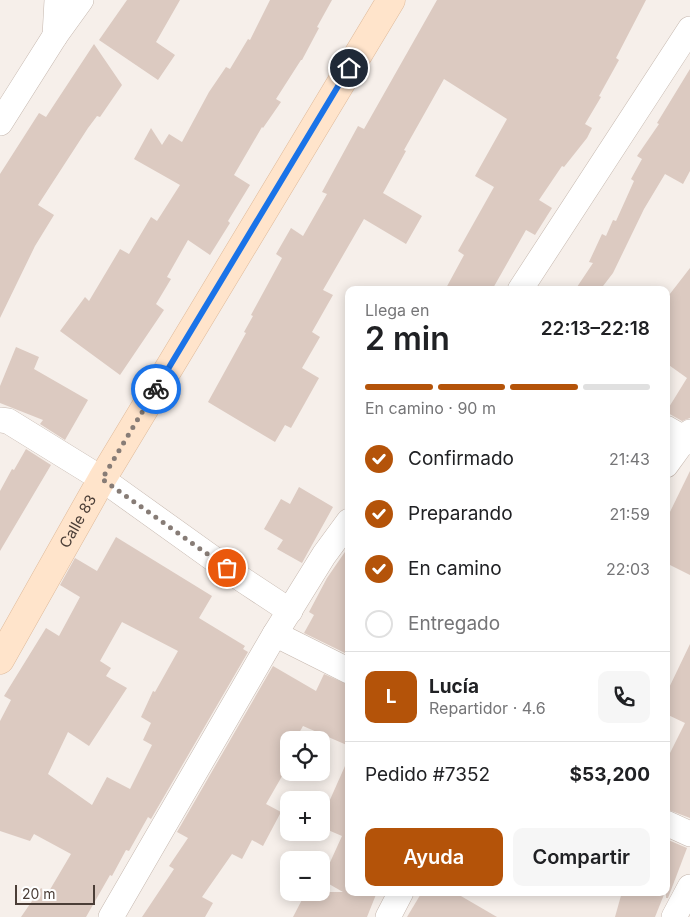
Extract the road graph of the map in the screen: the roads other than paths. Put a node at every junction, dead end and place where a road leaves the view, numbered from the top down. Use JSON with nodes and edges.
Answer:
{"nodes":[{"id":1,"x":57,"y":0,"type":"edge"},
{"id":2,"x":81,"y":0,"type":"edge"},
{"id":3,"x":391,"y":0,"type":"edge"},
{"id":4,"x":690,"y":30,"type":"edge"},
{"id":5,"x":55,"y":36,"type":"junction"},
{"id":6,"x":0,"y":123,"type":"edge"},
{"id":7,"x":523,"y":286,"type":"edge"},
{"id":8,"x":0,"y":420,"type":"edge"},
{"id":9,"x":683,"y":435,"type":"edge"},
{"id":10,"x":670,"y":458,"type":"edge"},
{"id":11,"x":102,"y":479,"type":"junction"},
{"id":12,"x":345,"y":527,"type":"edge"},
{"id":13,"x":290,"y":611,"type":"junction"},
{"id":14,"x":275,"y":634,"type":"junction"},
{"id":15,"x":0,"y":660,"type":"edge"},
{"id":16,"x":345,"y":670,"type":"edge"},
{"id":17,"x":670,"y":825,"type":"edge"},
{"id":18,"x":690,"y":834,"type":"edge"},
{"id":19,"x":690,"y":887,"type":"edge"},
{"id":20,"x":399,"y":896,"type":"edge"},
{"id":21,"x":390,"y":916,"type":"edge"},
{"id":22,"x":111,"y":917,"type":"edge"},
{"id":23,"x":674,"y":917,"type":"edge"}],
"edges":[{"from":1,"to":5,"type":"street"},
{"from":2,"to":5,"type":"street"},
{"from":3,"to":11,"type":"street","name":"Calle 83"},
{"from":4,"to":7,"type":"street"},
{"from":5,"to":6,"type":"street"},
{"from":8,"to":11,"type":"street"},
{"from":9,"to":10,"type":"street"},
{"from":11,"to":13,"type":"street"},
{"from":11,"to":15,"type":"street","name":"Calle 83"},
{"from":12,"to":13,"type":"street"},
{"from":13,"to":14,"type":"street"},
{"from":14,"to":16,"type":"street"},
{"from":14,"to":22,"type":"street"},
{"from":17,"to":18,"type":"street"},
{"from":19,"to":23,"type":"street"},
{"from":20,"to":21,"type":"street"}]}
